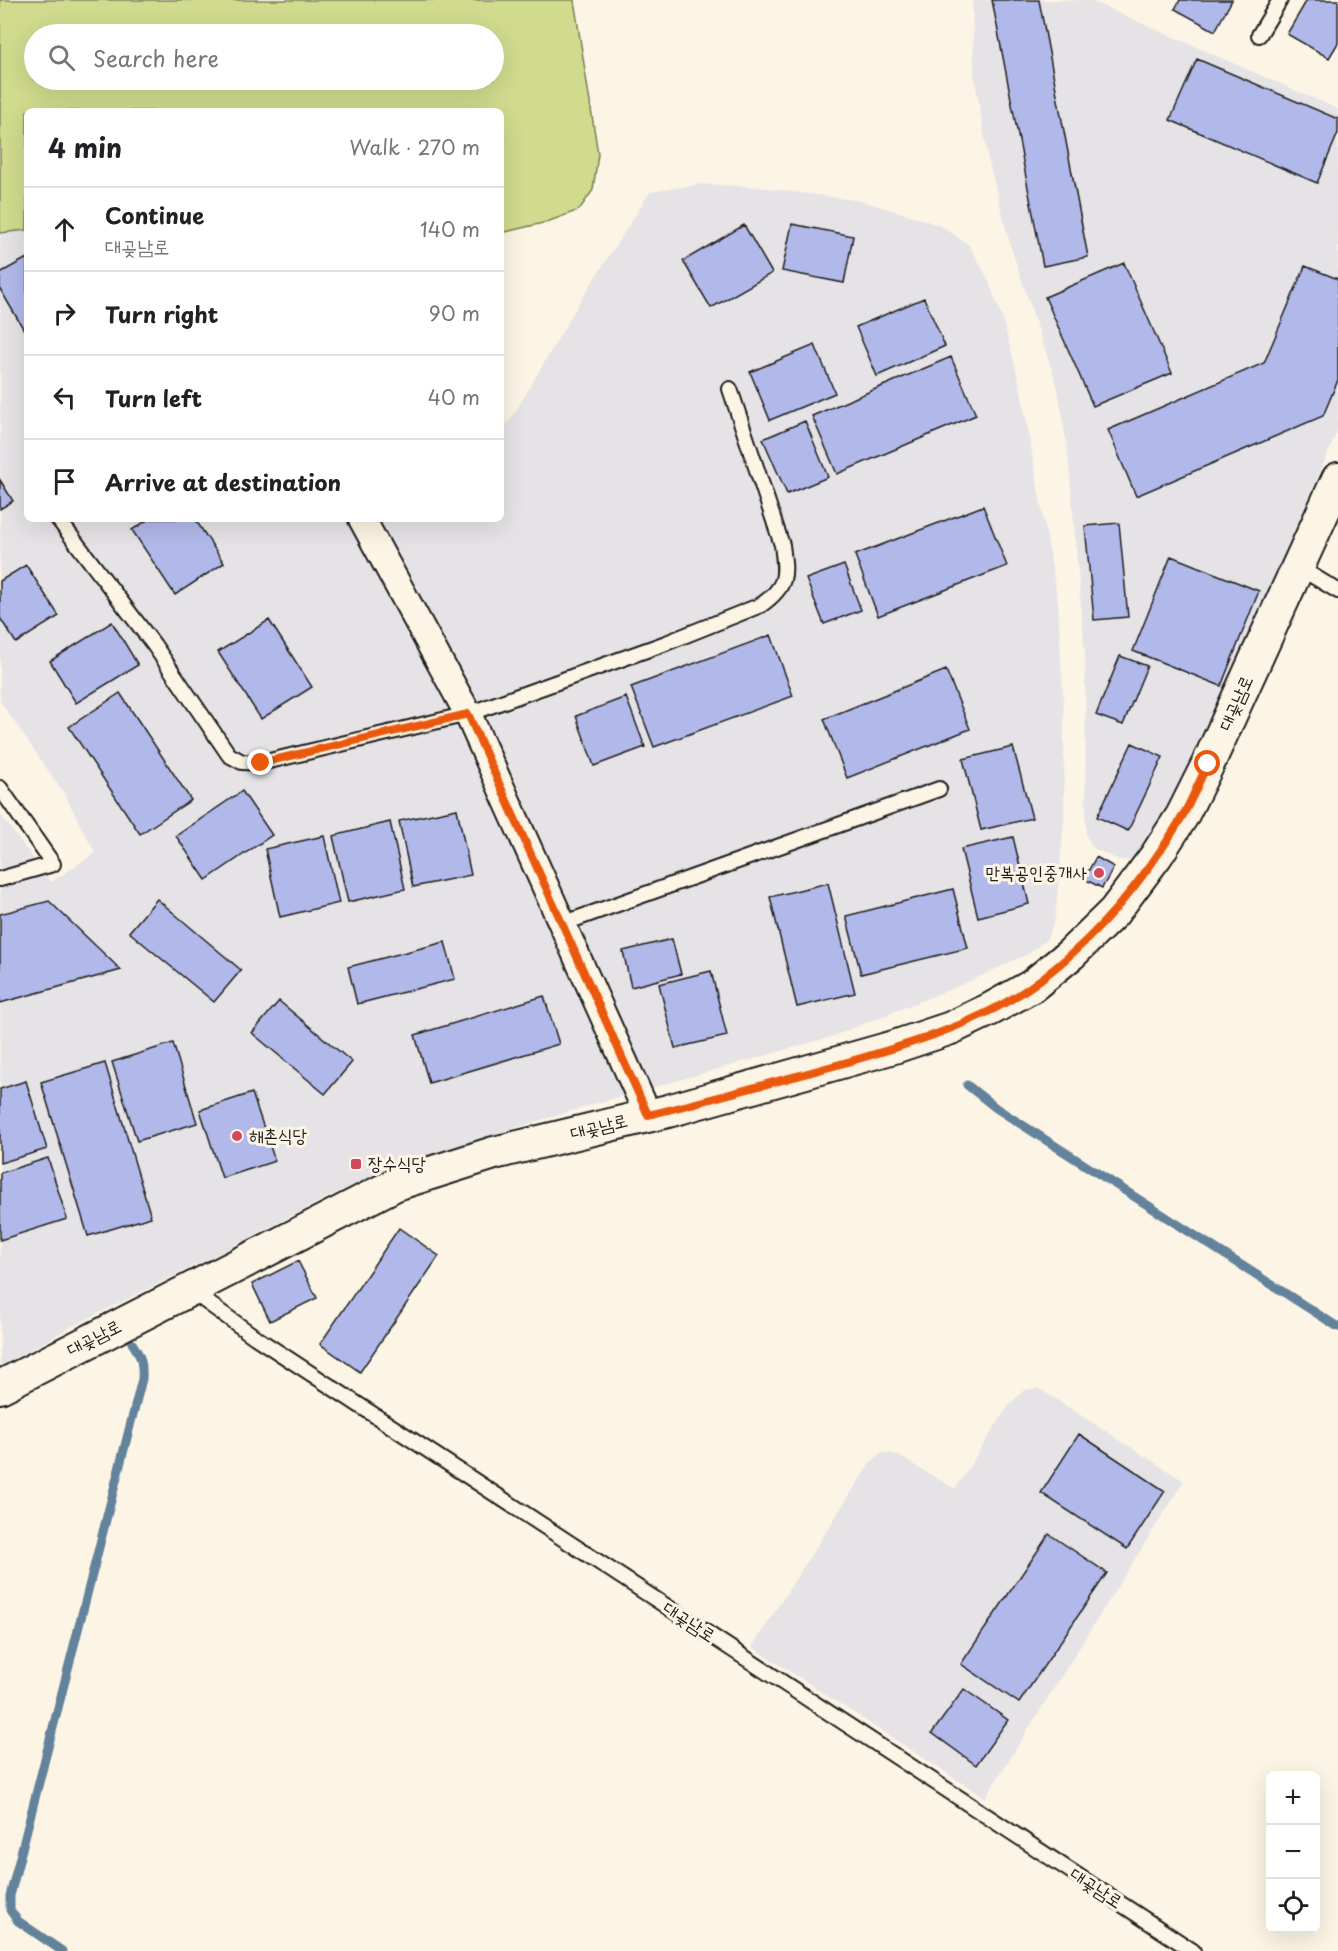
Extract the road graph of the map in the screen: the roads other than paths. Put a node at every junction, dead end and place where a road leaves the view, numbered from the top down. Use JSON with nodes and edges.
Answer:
{"nodes":[{"id":1,"x":1280,"y":0,"type":"edge"},
{"id":2,"x":1259,"y":35,"type":"dead end"},
{"id":3,"x":730,"y":389,"type":"dead end"},
{"id":4,"x":1338,"y":479,"type":"edge"},
{"id":5,"x":60,"y":522,"type":"edge"},
{"id":6,"x":364,"y":522,"type":"edge"},
{"id":7,"x":1298,"y":567,"type":"junction"},
{"id":8,"x":1338,"y":591,"type":"edge"},
{"id":9,"x":468,"y":714,"type":"junction"},
{"id":10,"x":0,"y":788,"type":"edge"},
{"id":11,"x":939,"y":789,"type":"dead end"},
{"id":12,"x":0,"y":879,"type":"edge"},
{"id":13,"x":562,"y":924,"type":"junction"},
{"id":14,"x":648,"y":1115,"type":"junction"},
{"id":15,"x":188,"y":1289,"type":"junction"},
{"id":16,"x":0,"y":1387,"type":"edge"},
{"id":17,"x":1193,"y":1951,"type":"edge"}],
"edges":[{"from":1,"to":2,"type":"lane"},
{"from":3,"to":9,"type":"lane"},
{"from":4,"to":7,"type":"street","name":"대곶남로"},
{"from":5,"to":9,"type":"lane"},
{"from":6,"to":9,"type":"street"},
{"from":7,"to":8,"type":"lane"},
{"from":7,"to":14,"type":"street","name":"대곶남로"},
{"from":9,"to":13,"type":"street"},
{"from":10,"to":12,"type":"lane"},
{"from":11,"to":13,"type":"lane"},
{"from":13,"to":14,"type":"street"},
{"from":14,"to":15,"type":"street","name":"대곶남로"},
{"from":15,"to":16,"type":"street","name":"대곶남로"},
{"from":15,"to":17,"type":"lane","name":"대곶남로"}]}
